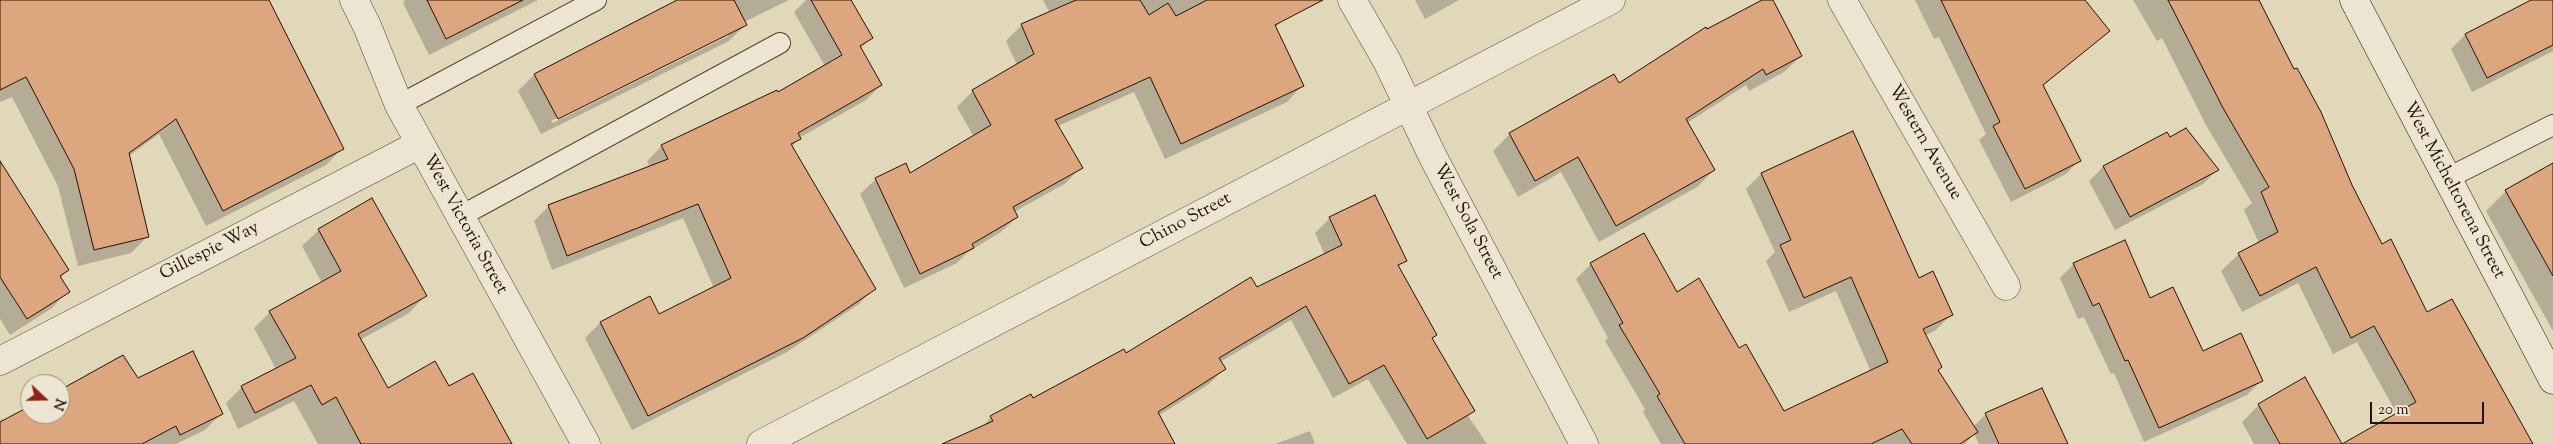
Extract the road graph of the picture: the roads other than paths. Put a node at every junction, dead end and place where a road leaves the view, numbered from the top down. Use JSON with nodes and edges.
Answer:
{"nodes":[{"id":1,"x":354,"y":0,"type":"edge"},
{"id":2,"x":596,"y":0,"type":"edge"},
{"id":3,"x":1352,"y":0,"type":"edge"},
{"id":4,"x":1610,"y":0,"type":"edge"},
{"id":5,"x":1842,"y":0,"type":"edge"},
{"id":6,"x":2354,"y":0,"type":"edge"},
{"id":7,"x":780,"y":43,"type":"dead end"},
{"id":8,"x":399,"y":105,"type":"junction"},
{"id":9,"x":1409,"y":106,"type":"junction"},
{"id":10,"x":2553,"y":125,"type":"edge"},
{"id":11,"x":420,"y":144,"type":"junction"},
{"id":12,"x":2446,"y":179,"type":"junction"},
{"id":13,"x":459,"y":217,"type":"junction"},
{"id":14,"x":2006,"y":286,"type":"dead end"},
{"id":15,"x":0,"y":361,"type":"edge"},
{"id":16,"x":2553,"y":380,"type":"edge"},
{"id":17,"x":586,"y":444,"type":"edge"},
{"id":18,"x":761,"y":444,"type":"edge"},
{"id":19,"x":1584,"y":444,"type":"edge"}],
"edges":[{"from":1,"to":8,"type":"street","name":"West Victoria Street"},
{"from":2,"to":8,"type":"lane"},
{"from":3,"to":9,"type":"street","name":"West Sola Street"},
{"from":4,"to":9,"type":"street","name":"Chino Street"},
{"from":5,"to":14,"type":"street","name":"Western Avenue"},
{"from":6,"to":12,"type":"street","name":"West Micheltorena Street"},
{"from":7,"to":13,"type":"lane"},
{"from":8,"to":11,"type":"street","name":"West Victoria Street"},
{"from":9,"to":18,"type":"street","name":"Chino Street"},
{"from":9,"to":19,"type":"street","name":"West Sola Street"},
{"from":10,"to":12,"type":"lane"},
{"from":11,"to":13,"type":"street","name":"West Victoria Street"},
{"from":11,"to":15,"type":"street","name":"Gillespie Way"},
{"from":12,"to":16,"type":"street","name":"West Micheltorena Street"},
{"from":13,"to":17,"type":"street","name":"West Victoria Street"}]}
